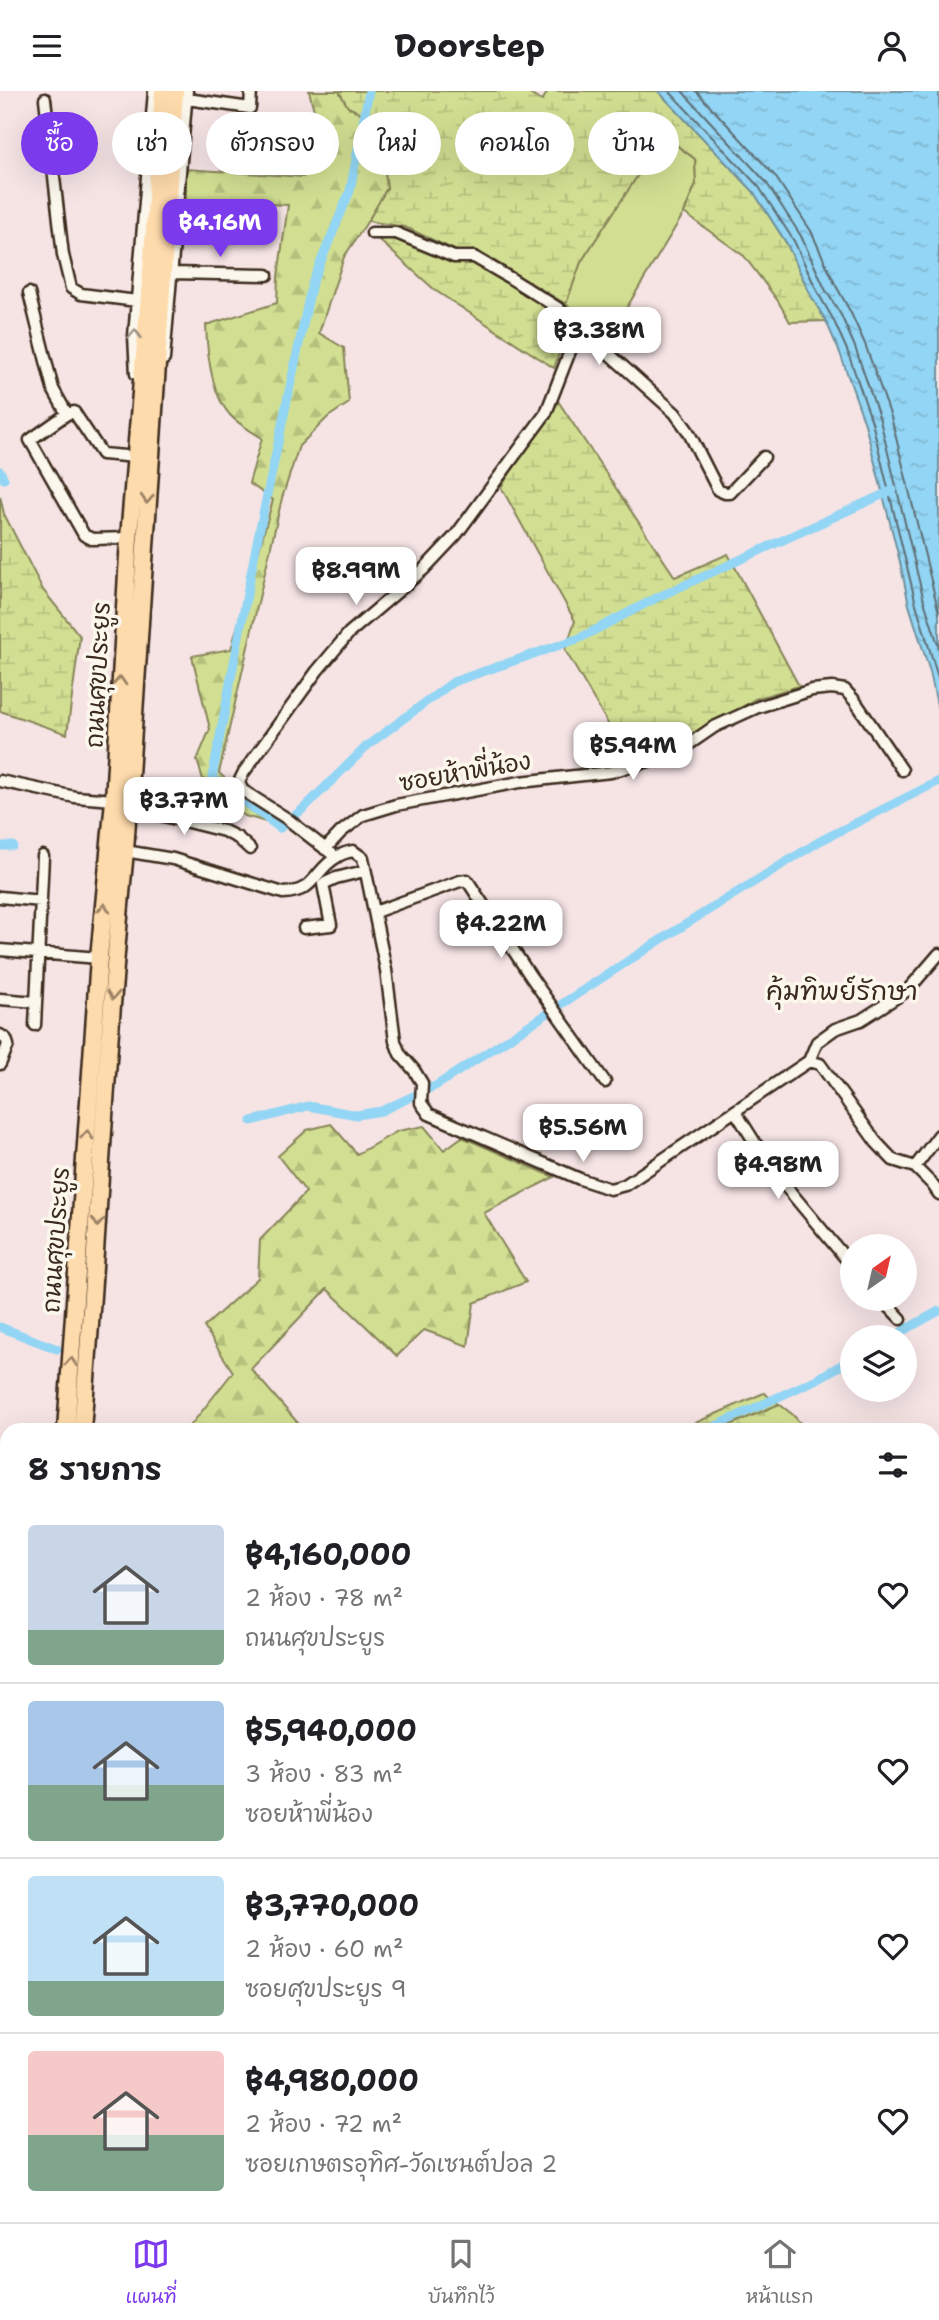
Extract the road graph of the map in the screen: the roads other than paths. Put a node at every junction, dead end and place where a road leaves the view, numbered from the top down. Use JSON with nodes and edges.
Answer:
{"nodes":[{"id":1,"x":153,"y":91,"type":"edge"},
{"id":2,"x":163,"y":91,"type":"edge"},
{"id":3,"x":251,"y":91,"type":"edge"},
{"id":4,"x":183,"y":94,"type":"edge"},
{"id":5,"x":204,"y":96,"type":"edge"},
{"id":6,"x":45,"y":99,"type":"dead end"},
{"id":7,"x":372,"y":233,"type":"dead end"},
{"id":8,"x":163,"y":264,"type":"junction"},
{"id":9,"x":267,"y":275,"type":"dead end"},
{"id":10,"x":29,"y":293,"type":"dead end"},
{"id":11,"x":137,"y":301,"type":"junction"},
{"id":12,"x":579,"y":328,"type":"junction"},
{"id":13,"x":67,"y":414,"type":"junction"},
{"id":14,"x":145,"y":427,"type":"junction"},
{"id":15,"x":137,"y":457,"type":"junction"},
{"id":16,"x":764,"y":457,"type":"dead end"},
{"id":17,"x":129,"y":538,"type":"junction"},
{"id":18,"x":902,"y":770,"type":"dead end"},
{"id":19,"x":0,"y":781,"type":"edge"},
{"id":20,"x":121,"y":804,"type":"junction"},
{"id":21,"x":250,"y":849,"type":"dead end"},
{"id":22,"x":326,"y":849,"type":"junction"},
{"id":23,"x":125,"y":851,"type":"junction"},
{"id":24,"x":43,"y":856,"type":"dead end"},
{"id":25,"x":336,"y":857,"type":"junction"},
{"id":26,"x":364,"y":871,"type":"junction"},
{"id":27,"x":320,"y":880,"type":"junction"},
{"id":28,"x":0,"y":897,"type":"edge"},
{"id":29,"x":41,"y":901,"type":"junction"},
{"id":30,"x":375,"y":912,"type":"junction"},
{"id":31,"x":304,"y":928,"type":"dead end"},
{"id":32,"x":0,"y":950,"type":"edge"},
{"id":33,"x":38,"y":953,"type":"junction"},
{"id":34,"x":939,"y":954,"type":"edge"},
{"id":35,"x":107,"y":958,"type":"junction"},
{"id":36,"x":0,"y":999,"type":"edge"},
{"id":37,"x":36,"y":1002,"type":"junction"},
{"id":38,"x":35,"y":1025,"type":"dead end"},
{"id":39,"x":0,"y":1035,"type":"edge"},
{"id":40,"x":809,"y":1061,"type":"junction"},
{"id":41,"x":0,"y":1064,"type":"edge"},
{"id":42,"x":605,"y":1082,"type":"dead end"},
{"id":43,"x":735,"y":1111,"type":"junction"},
{"id":44,"x":939,"y":1135,"type":"edge"},
{"id":45,"x":915,"y":1167,"type":"junction"},
{"id":46,"x":939,"y":1194,"type":"edge"},
{"id":47,"x":840,"y":1252,"type":"edge"},
{"id":48,"x":893,"y":1311,"type":"edge"},
{"id":49,"x":901,"y":1319,"type":"dead end"},
{"id":50,"x":67,"y":1423,"type":"edge"},
{"id":51,"x":83,"y":1423,"type":"edge"}],
"edges":[{"from":1,"to":11,"type":"street"},
{"from":2,"to":8,"type":"main road","name":"ถนนศุขประยูร"},
{"from":3,"to":5,"type":"street"},
{"from":4,"to":5,"type":"street"},
{"from":4,"to":8,"type":"main road","name":"ถนนศุขประยูร"},
{"from":6,"to":11,"type":"street"},
{"from":7,"to":12,"type":"street"},
{"from":8,"to":9,"type":"street"},
{"from":8,"to":14,"type":"main road","name":"ถนนศุขประยูร"},
{"from":10,"to":13,"type":"street"},
{"from":14,"to":11,"type":"street","one_way":true},
{"from":12,"to":16,"type":"street"},
{"from":12,"to":22,"type":"street"},
{"from":13,"to":15,"type":"street"},
{"from":13,"to":17,"type":"street"},
{"from":14,"to":15,"type":"main road","name":"ถนนศุขประยูร"},
{"from":14,"to":20,"type":"main road","name":"ถนนศุขประยูร","one_way":true},
{"from":15,"to":17,"type":"main road","name":"ถนนศุขประยูร"},
{"from":20,"to":17,"type":"main road","name":"ถนนศุขประยูร","one_way":true},
{"from":18,"to":22,"type":"street","name":"ซอยห้าพี่น้อง"},
{"from":19,"to":20,"type":"street"},
{"from":20,"to":21,"type":"street"},
{"from":20,"to":23,"type":"main road","name":"ถนนศุขประยูร"},
{"from":35,"to":20,"type":"main road","name":"ถนนศุขประยูร","one_way":true},
{"from":22,"to":25,"type":"street"},
{"from":23,"to":27,"type":"street"},
{"from":23,"to":35,"type":"main road","name":"ถนนศุขประยูร"},
{"from":24,"to":29,"type":"street"},
{"from":25,"to":26,"type":"street"},
{"from":25,"to":27,"type":"street"},
{"from":26,"to":27,"type":"street"},
{"from":26,"to":30,"type":"street"},
{"from":27,"to":31,"type":"street"},
{"from":28,"to":29,"type":"street"},
{"from":29,"to":33,"type":"street"},
{"from":30,"to":42,"type":"street"},
{"from":30,"to":43,"type":"street"},
{"from":32,"to":33,"type":"street"},
{"from":33,"to":35,"type":"street"},
{"from":33,"to":37,"type":"street"},
{"from":34,"to":40,"type":"street"},
{"from":50,"to":35,"type":"main road","name":"ถนนศุขประยูร","one_way":true},
{"from":35,"to":51,"type":"main road","name":"ถนนศุขประยูร","one_way":true},
{"from":36,"to":37,"type":"street"},
{"from":37,"to":38,"type":"street"},
{"from":39,"to":41,"type":"street"},
{"from":40,"to":43,"type":"street"},
{"from":40,"to":45,"type":"street"},
{"from":43,"to":47,"type":"street"},
{"from":44,"to":45,"type":"street"},
{"from":45,"to":46,"type":"street"},
{"from":48,"to":49,"type":"street"}]}
